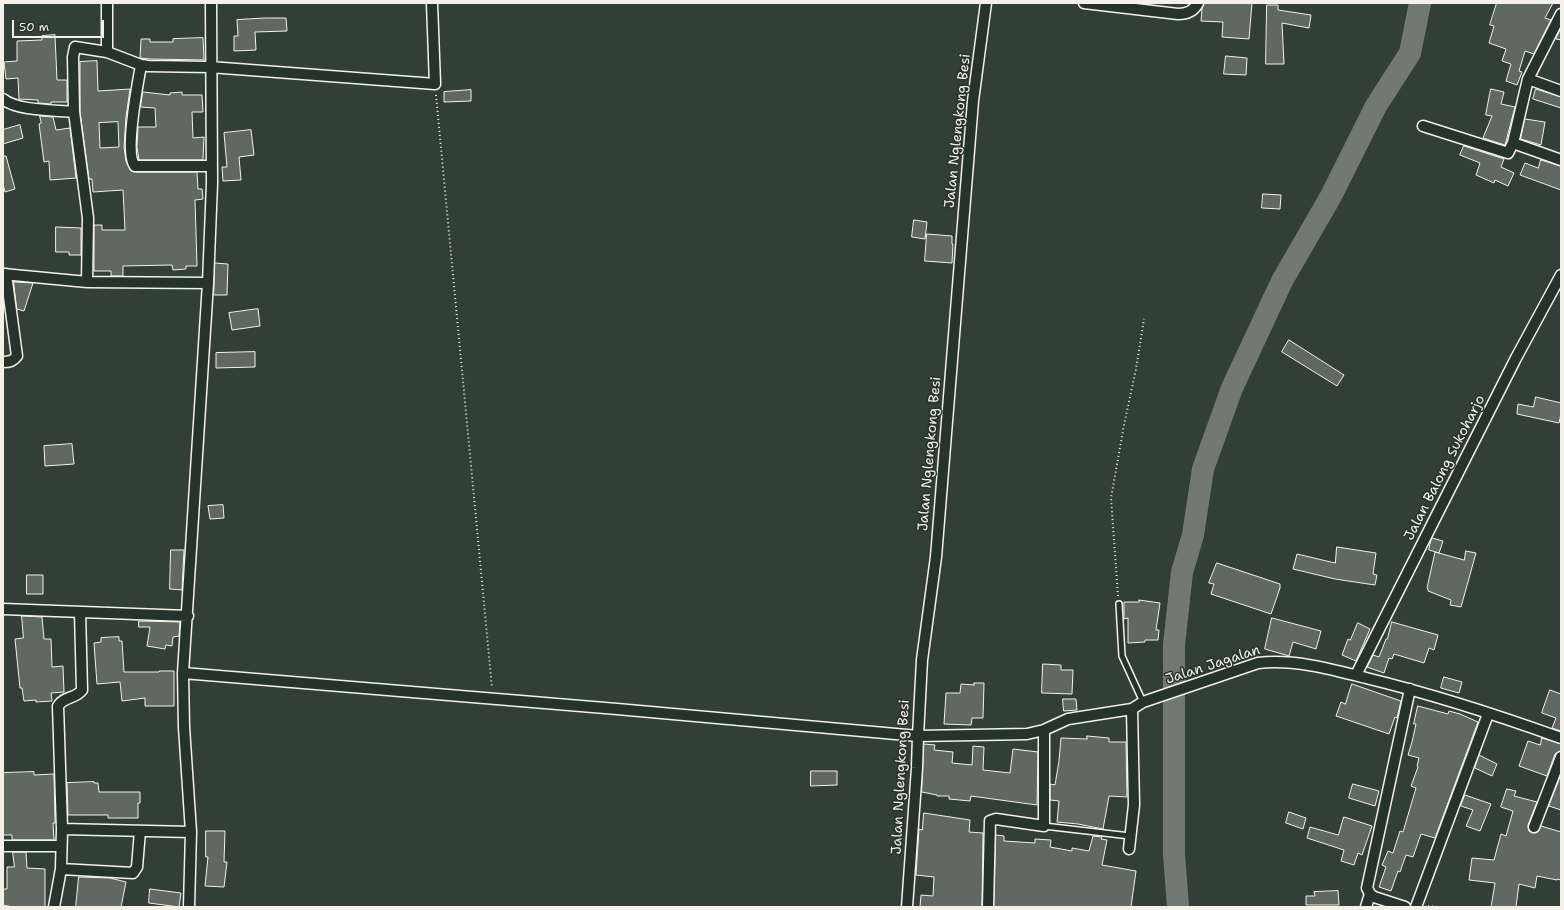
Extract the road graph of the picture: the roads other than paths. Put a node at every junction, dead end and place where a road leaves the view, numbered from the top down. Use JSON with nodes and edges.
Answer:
{"nodes":[{"id":1,"x":107,"y":3,"type":"edge"},
{"id":2,"x":211,"y":3,"type":"edge"},
{"id":3,"x":432,"y":3,"type":"edge"},
{"id":4,"x":986,"y":3,"type":"edge"},
{"id":5,"x":1084,"y":3,"type":"edge"},
{"id":6,"x":1198,"y":3,"type":"edge"},
{"id":7,"x":1561,"y":14,"type":"edge"},
{"id":8,"x":107,"y":52,"type":"junction"},
{"id":9,"x":141,"y":65,"type":"junction"},
{"id":10,"x":210,"y":68,"type":"junction"},
{"id":11,"x":1528,"y":79,"type":"junction"},
{"id":12,"x":1561,"y":91,"type":"edge"},
{"id":13,"x":3,"y":98,"type":"edge"},
{"id":14,"x":74,"y":112,"type":"junction"},
{"id":15,"x":1423,"y":126,"type":"dead end"},
{"id":16,"x":1513,"y":143,"type":"junction"},
{"id":17,"x":1561,"y":160,"type":"edge"},
{"id":18,"x":212,"y":166,"type":"junction"},
{"id":19,"x":5,"y":274,"type":"edge"},
{"id":20,"x":1561,"y":275,"type":"edge"},
{"id":21,"x":87,"y":282,"type":"junction"},
{"id":22,"x":208,"y":283,"type":"junction"},
{"id":23,"x":3,"y":362,"type":"edge"},
{"id":24,"x":1119,"y":604,"type":"road end"},
{"id":25,"x":3,"y":609,"type":"edge"},
{"id":26,"x":80,"y":612,"type":"junction"},
{"id":27,"x":188,"y":616,"type":"junction"},
{"id":28,"x":183,"y":673,"type":"junction"},
{"id":29,"x":1356,"y":676,"type":"junction"},
{"id":30,"x":1410,"y":689,"type":"junction"},
{"id":31,"x":1143,"y":702,"type":"junction"},
{"id":32,"x":1132,"y":709,"type":"junction"},
{"id":33,"x":1488,"y":714,"type":"junction"},
{"id":34,"x":1044,"y":730,"type":"junction"},
{"id":35,"x":918,"y":736,"type":"junction"},
{"id":36,"x":1561,"y":738,"type":"edge"},
{"id":37,"x":1561,"y":757,"type":"edge"},
{"id":38,"x":1044,"y":826,"type":"junction"},
{"id":39,"x":1534,"y":827,"type":"dead end"},
{"id":40,"x":62,"y":829,"type":"junction"},
{"id":41,"x":140,"y":831,"type":"junction"},
{"id":42,"x":191,"y":832,"type":"junction"},
{"id":43,"x":1130,"y":836,"type":"junction"},
{"id":44,"x":3,"y":846,"type":"edge"},
{"id":45,"x":61,"y":846,"type":"junction"},
{"id":46,"x":1129,"y":849,"type":"dead end"},
{"id":47,"x":61,"y":869,"type":"junction"},
{"id":48,"x":1370,"y":894,"type":"junction"},
{"id":49,"x":54,"y":907,"type":"edge"},
{"id":50,"x":189,"y":907,"type":"edge"},
{"id":51,"x":907,"y":907,"type":"edge"},
{"id":52,"x":988,"y":907,"type":"edge"},
{"id":53,"x":1366,"y":907,"type":"edge"},
{"id":54,"x":1405,"y":907,"type":"edge"},
{"id":55,"x":1416,"y":907,"type":"edge"}],
"edges":[{"from":1,"to":8,"type":"street"},
{"from":2,"to":10,"type":"street"},
{"from":3,"to":10,"type":"street"},
{"from":4,"to":35,"type":"street","name":"Jalan Nglengkong Besi"},
{"from":5,"to":6,"type":"street"},
{"from":7,"to":11,"type":"street"},
{"from":8,"to":9,"type":"street"},
{"from":8,"to":14,"type":"street"},
{"from":9,"to":10,"type":"street"},
{"from":9,"to":18,"type":"street"},
{"from":10,"to":18,"type":"street"},
{"from":11,"to":12,"type":"street"},
{"from":11,"to":16,"type":"street"},
{"from":13,"to":14,"type":"street"},
{"from":14,"to":21,"type":"street"},
{"from":15,"to":16,"type":"street"},
{"from":16,"to":17,"type":"street"},
{"from":18,"to":22,"type":"street"},
{"from":19,"to":21,"type":"street"},
{"from":19,"to":23,"type":"street"},
{"from":20,"to":29,"type":"street","name":"Jalan Balong Sukoharjo"},
{"from":21,"to":22,"type":"street"},
{"from":22,"to":27,"type":"street"},
{"from":24,"to":31,"type":"lane"},
{"from":25,"to":26,"type":"street"},
{"from":26,"to":27,"type":"street"},
{"from":26,"to":40,"type":"street"},
{"from":27,"to":28,"type":"street"},
{"from":28,"to":35,"type":"street","name":"Jalan Jagalan"},
{"from":28,"to":42,"type":"street"},
{"from":29,"to":30,"type":"street","name":"Jalan Jagalan"},
{"from":29,"to":31,"type":"street","name":"Jalan Jagalan"},
{"from":30,"to":33,"type":"street","name":"Jalan Jagalan"},
{"from":30,"to":48,"type":"street"},
{"from":31,"to":32,"type":"street","name":"Jalan Jagalan"},
{"from":32,"to":34,"type":"street","name":"Jalan Jagalan"},
{"from":32,"to":43,"type":"street"},
{"from":33,"to":36,"type":"street","name":"Jalan Jagalan"},
{"from":33,"to":55,"type":"street"},
{"from":34,"to":35,"type":"street","name":"Jalan Jagalan"},
{"from":34,"to":38,"type":"street"},
{"from":35,"to":51,"type":"street","name":"Jalan Nglengkong Besi"},
{"from":37,"to":39,"type":"street"},
{"from":38,"to":43,"type":"lane"},
{"from":38,"to":52,"type":"street"},
{"from":40,"to":41,"type":"street"},
{"from":40,"to":45,"type":"street"},
{"from":41,"to":42,"type":"street"},
{"from":41,"to":47,"type":"street"},
{"from":42,"to":50,"type":"street"},
{"from":43,"to":46,"type":"street"},
{"from":44,"to":45,"type":"street"},
{"from":45,"to":47,"type":"street"},
{"from":47,"to":49,"type":"street"},
{"from":48,"to":53,"type":"street"},
{"from":48,"to":54,"type":"street"}]}
